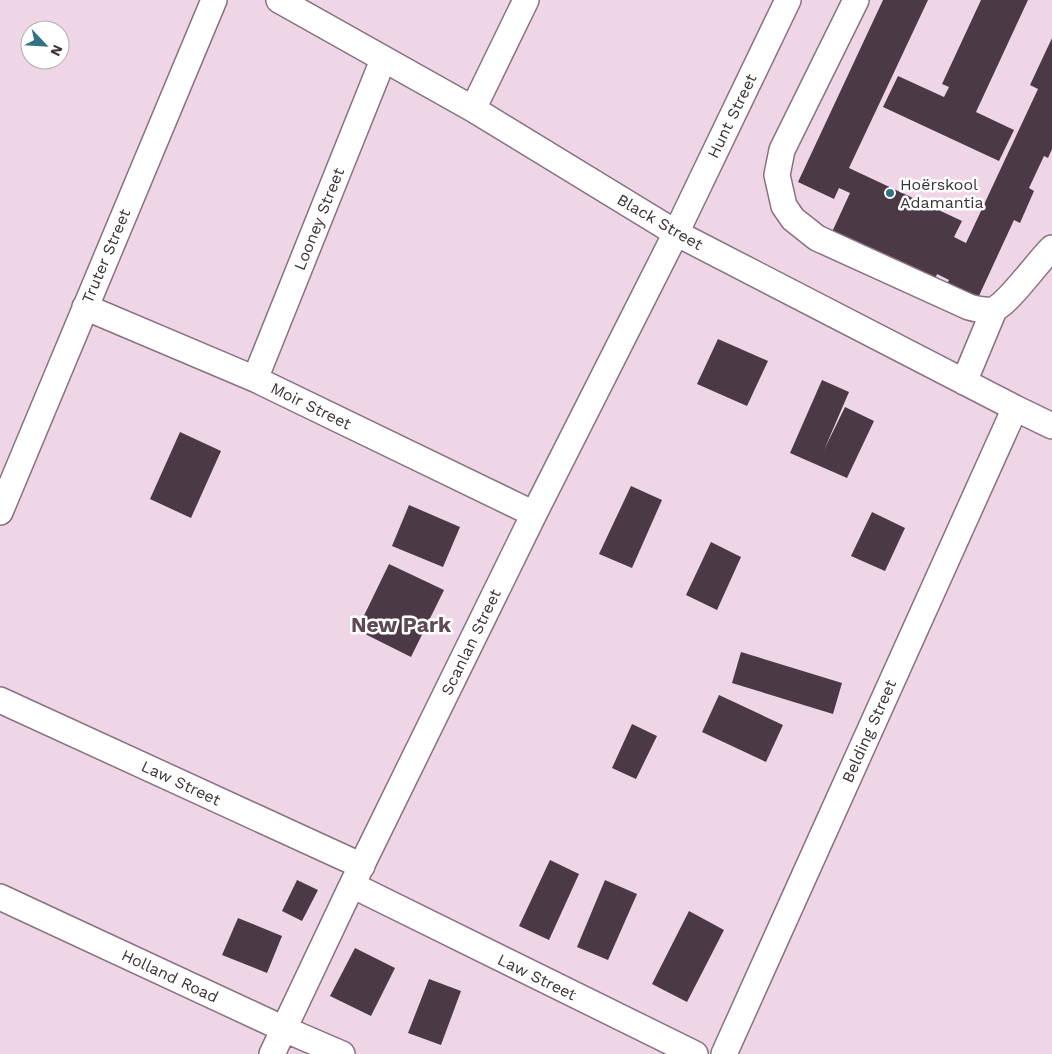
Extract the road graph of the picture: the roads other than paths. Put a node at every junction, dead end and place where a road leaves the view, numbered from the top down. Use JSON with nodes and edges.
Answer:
{"nodes":[{"id":1,"x":214,"y":0,"type":"edge"},
{"id":2,"x":279,"y":0,"type":"edge"},
{"id":3,"x":526,"y":0,"type":"edge"},
{"id":4,"x":788,"y":0,"type":"edge"},
{"id":5,"x":856,"y":0,"type":"edge"},
{"id":6,"x":383,"y":60,"type":"junction"},
{"id":7,"x":473,"y":109,"type":"junction"},
{"id":8,"x":676,"y":233,"type":"junction"},
{"id":9,"x":1052,"y":248,"type":"edge"},
{"id":10,"x":85,"y":307,"type":"junction"},
{"id":11,"x":994,"y":310,"type":"junction"},
{"id":12,"x":255,"y":379,"type":"junction"},
{"id":13,"x":964,"y":382,"type":"junction"},
{"id":14,"x":1015,"y":408,"type":"junction"},
{"id":15,"x":1052,"y":426,"type":"edge"},
{"id":16,"x":0,"y":512,"type":"edge"},
{"id":17,"x":534,"y":514,"type":"junction"},
{"id":18,"x":0,"y":700,"type":"edge"},
{"id":19,"x":357,"y":876,"type":"junction"},
{"id":20,"x":0,"y":897,"type":"edge"},
{"id":21,"x":284,"y":1029,"type":"junction"},
{"id":22,"x":272,"y":1054,"type":"edge"},
{"id":23,"x":342,"y":1054,"type":"edge"},
{"id":24,"x":695,"y":1054,"type":"edge"},
{"id":25,"x":724,"y":1054,"type":"edge"}],
"edges":[{"from":1,"to":10,"type":"street","name":"Truter Street"},
{"from":2,"to":6,"type":"street","name":"Black Street"},
{"from":3,"to":7,"type":"street"},
{"from":4,"to":8,"type":"street","name":"Hunt Street"},
{"from":5,"to":11,"type":"street"},
{"from":6,"to":7,"type":"street","name":"Black Street"},
{"from":6,"to":12,"type":"street","name":"Looney Street"},
{"from":7,"to":8,"type":"street","name":"Black Street"},
{"from":8,"to":13,"type":"street","name":"Black Street"},
{"from":8,"to":17,"type":"street","name":"Scanlan Street"},
{"from":9,"to":11,"type":"street"},
{"from":10,"to":12,"type":"street","name":"Moir Street"},
{"from":10,"to":16,"type":"street","name":"Truter Street"},
{"from":11,"to":13,"type":"street"},
{"from":12,"to":17,"type":"street","name":"Moir Street"},
{"from":13,"to":14,"type":"street","name":"Black Street"},
{"from":14,"to":15,"type":"street","name":"Black Street"},
{"from":14,"to":25,"type":"street","name":"Belding Street"},
{"from":17,"to":19,"type":"street","name":"Scanlan Street"},
{"from":18,"to":19,"type":"street","name":"Law Street"},
{"from":19,"to":21,"type":"street","name":"Scanlan Street"},
{"from":19,"to":24,"type":"street","name":"Law Street"},
{"from":20,"to":21,"type":"street","name":"Holland Road"},
{"from":21,"to":22,"type":"street","name":"Scanlan Street"},
{"from":21,"to":23,"type":"street","name":"Holland Road"}]}
